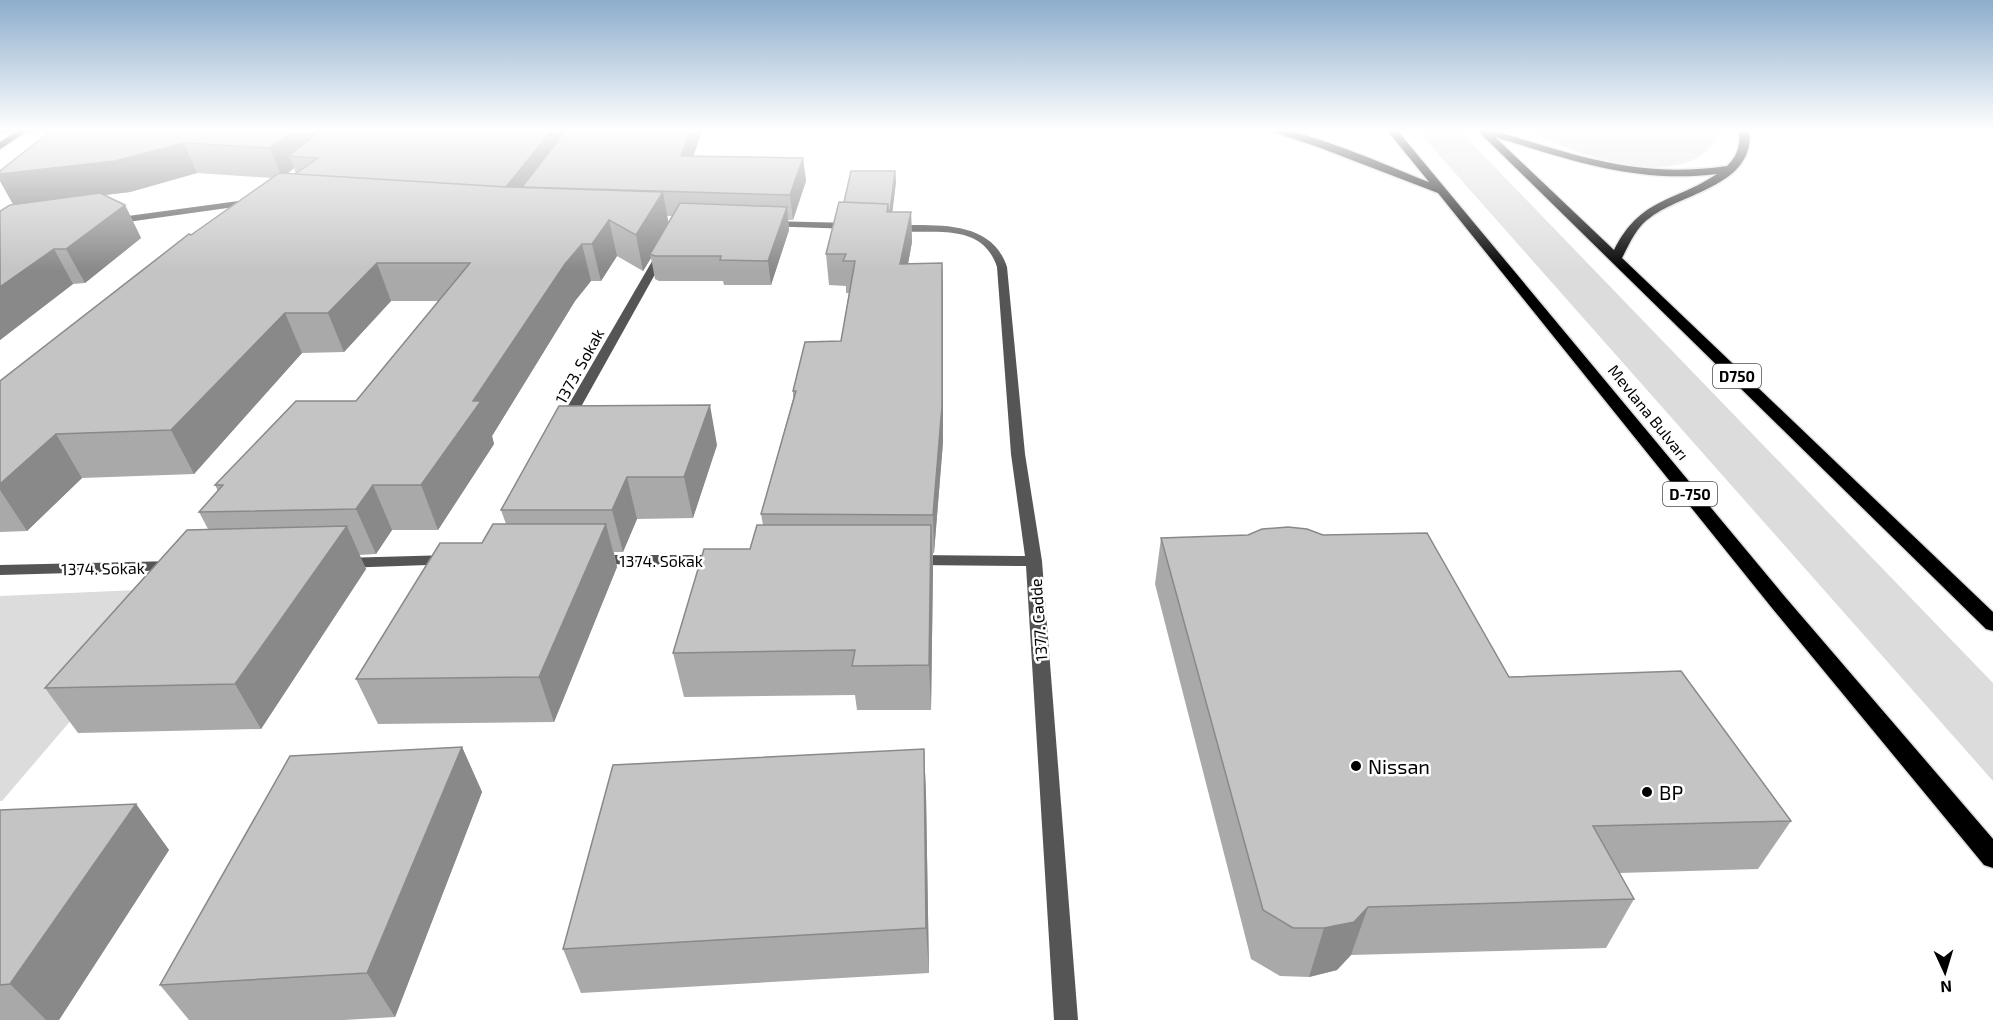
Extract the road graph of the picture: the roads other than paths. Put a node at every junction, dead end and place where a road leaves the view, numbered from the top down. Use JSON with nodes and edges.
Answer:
{"nodes":[{"id":1,"x":1404,"y":177,"type":"edge"},
{"id":2,"x":1431,"y":177,"type":"edge"},
{"id":3,"x":1531,"y":177,"type":"edge"},
{"id":4,"x":1720,"y":177,"type":"edge"},
{"id":5,"x":1444,"y":192,"type":"junction"},
{"id":6,"x":247,"y":216,"type":"edge"},
{"id":7,"x":104,"y":222,"type":"edge"},
{"id":8,"x":752,"y":223,"type":"edge"},
{"id":9,"x":860,"y":227,"type":"edge"},
{"id":10,"x":884,"y":228,"type":"edge"},
{"id":11,"x":668,"y":241,"type":"edge"},
{"id":12,"x":1616,"y":258,"type":"junction"},
{"id":13,"x":558,"y":436,"type":"edge"},
{"id":14,"x":465,"y":560,"type":"edge"},
{"id":15,"x":584,"y":560,"type":"edge"},
{"id":16,"x":738,"y":560,"type":"edge"},
{"id":17,"x":904,"y":560,"type":"edge"},
{"id":18,"x":1034,"y":561,"type":"junction"},
{"id":19,"x":323,"y":563,"type":"edge"},
{"id":20,"x":194,"y":566,"type":"edge"},
{"id":21,"x":0,"y":570,"type":"edge"},
{"id":22,"x":1993,"y":624,"type":"edge"},
{"id":23,"x":1993,"y":857,"type":"edge"},
{"id":24,"x":1065,"y":1020,"type":"edge"}],
"edges":[{"from":1,"to":5,"type":"highway"},
{"from":2,"to":5,"type":"highway","name":"Mevlana Bulvarı","number":"D-750"},
{"from":3,"to":12,"type":"highway","number":"D750"},
{"from":4,"to":12,"type":"highway"},
{"from":5,"to":23,"type":"highway","name":"Mevlana Bulvarı","number":"D-750"},
{"from":6,"to":7,"type":"street"},
{"from":8,"to":9,"type":"street"},
{"from":10,"to":18,"type":"street","name":"1377. Cadde"},
{"from":11,"to":13,"type":"street","name":"1373. Sokak"},
{"from":12,"to":22,"type":"highway","number":"D750"},
{"from":14,"to":19,"type":"street"},
{"from":15,"to":16,"type":"street","name":"1374. Sokak"},
{"from":17,"to":18,"type":"street"},
{"from":18,"to":24,"type":"street","name":"1377. Cadde"},
{"from":20,"to":21,"type":"street","name":"1374. Sokak"}]}
